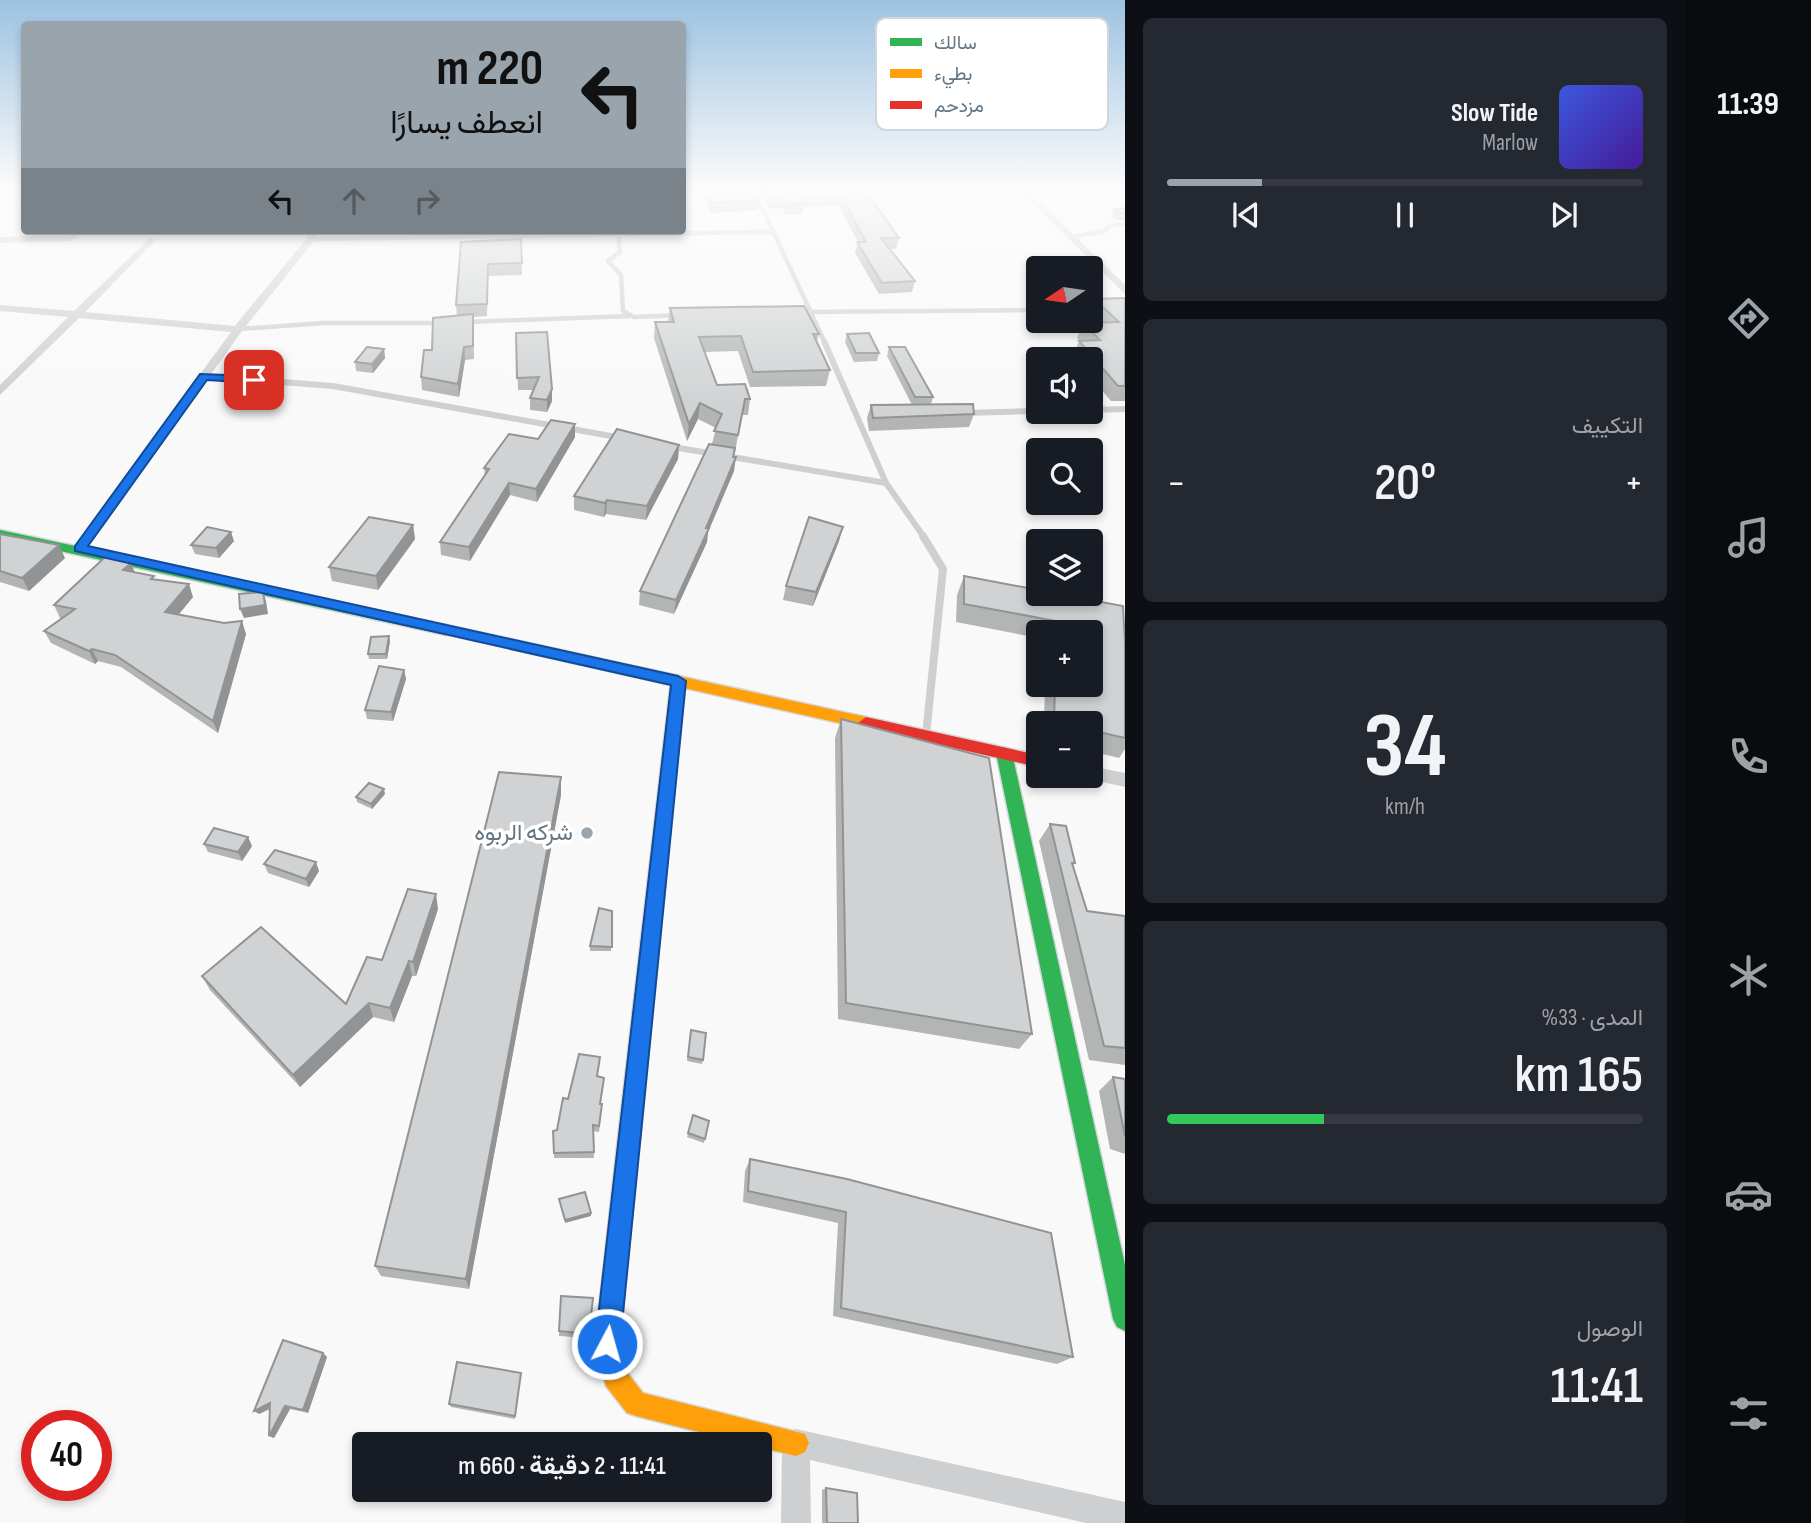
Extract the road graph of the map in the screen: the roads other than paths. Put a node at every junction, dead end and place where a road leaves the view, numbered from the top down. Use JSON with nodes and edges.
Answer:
{"nodes":[{"id":1,"x":130,"y":261,"type":"edge"},
{"id":2,"x":292,"y":261,"type":"edge"},
{"id":3,"x":610,"y":261,"type":"edge"},
{"id":4,"x":785,"y":261,"type":"edge"},
{"id":5,"x":1095,"y":261,"type":"edge"},
{"id":6,"x":1125,"y":291,"type":"edge"},
{"id":7,"x":0,"y":309,"type":"edge"},
{"id":8,"x":1026,"y":310,"type":"edge"},
{"id":9,"x":794,"y":312,"type":"edge"},
{"id":10,"x":808,"y":312,"type":"junction"},
{"id":11,"x":77,"y":315,"type":"junction"},
{"id":12,"x":686,"y":315,"type":"edge"},
{"id":13,"x":631,"y":316,"type":"junction"},
{"id":14,"x":238,"y":330,"type":"junction"},
{"id":15,"x":204,"y":376,"type":"junction"},
{"id":16,"x":0,"y":391,"type":"edge"},
{"id":17,"x":1125,"y":409,"type":"edge"},
{"id":18,"x":1103,"y":410,"type":"edge"},
{"id":19,"x":1026,"y":411,"type":"edge"},
{"id":20,"x":857,"y":412,"type":"junction"},
{"id":21,"x":870,"y":412,"type":"edge"},
{"id":22,"x":960,"y":413,"type":"edge"},
{"id":23,"x":629,"y":439,"type":"edge"},
{"id":24,"x":655,"y":444,"type":"edge"},
{"id":25,"x":886,"y":483,"type":"junction"},
{"id":26,"x":0,"y":534,"type":"edge"},
{"id":27,"x":79,"y":549,"type":"junction"},
{"id":28,"x":678,"y":681,"type":"junction"},
{"id":29,"x":926,"y":735,"type":"junction"},
{"id":30,"x":1004,"y":754,"type":"junction"},
{"id":31,"x":1026,"y":759,"type":"edge"},
{"id":32,"x":1103,"y":776,"type":"edge"},
{"id":33,"x":1125,"y":780,"type":"edge"},
{"id":34,"x":1125,"y":1319,"type":"edge"},
{"id":35,"x":796,"y":1443,"type":"junction"},
{"id":36,"x":1125,"y":1517,"type":"edge"},
{"id":37,"x":796,"y":1523,"type":"edge"}],
"edges":[{"from":1,"to":11,"type":"street"},
{"from":2,"to":14,"type":"street"},
{"from":3,"to":13,"type":"lane"},
{"from":4,"to":10,"type":"lane"},
{"from":5,"to":6,"type":"street"},
{"from":7,"to":11,"type":"street"},
{"from":8,"to":10,"type":"lane"},
{"from":9,"to":10,"type":"lane"},
{"from":10,"to":20,"type":"lane"},
{"from":11,"to":14,"type":"street"},
{"from":11,"to":16,"type":"street"},
{"from":12,"to":13,"type":"lane"},
{"from":13,"to":14,"type":"lane"},
{"from":14,"to":15,"type":"street"},
{"from":15,"to":23,"type":"lane"},
{"from":15,"to":27,"type":"street"},
{"from":17,"to":18,"type":"lane"},
{"from":19,"to":22,"type":"lane"},
{"from":20,"to":21,"type":"lane"},
{"from":20,"to":25,"type":"lane"},
{"from":24,"to":25,"type":"lane"},
{"from":25,"to":29,"type":"lane"},
{"from":26,"to":27,"type":"street"},
{"from":27,"to":28,"type":"street"},
{"from":28,"to":29,"type":"street"},
{"from":28,"to":35,"type":"street"},
{"from":29,"to":30,"type":"street"},
{"from":30,"to":31,"type":"street"},
{"from":30,"to":34,"type":"street"},
{"from":32,"to":33,"type":"street"},
{"from":35,"to":36,"type":"street"},
{"from":35,"to":37,"type":"street"}]}
